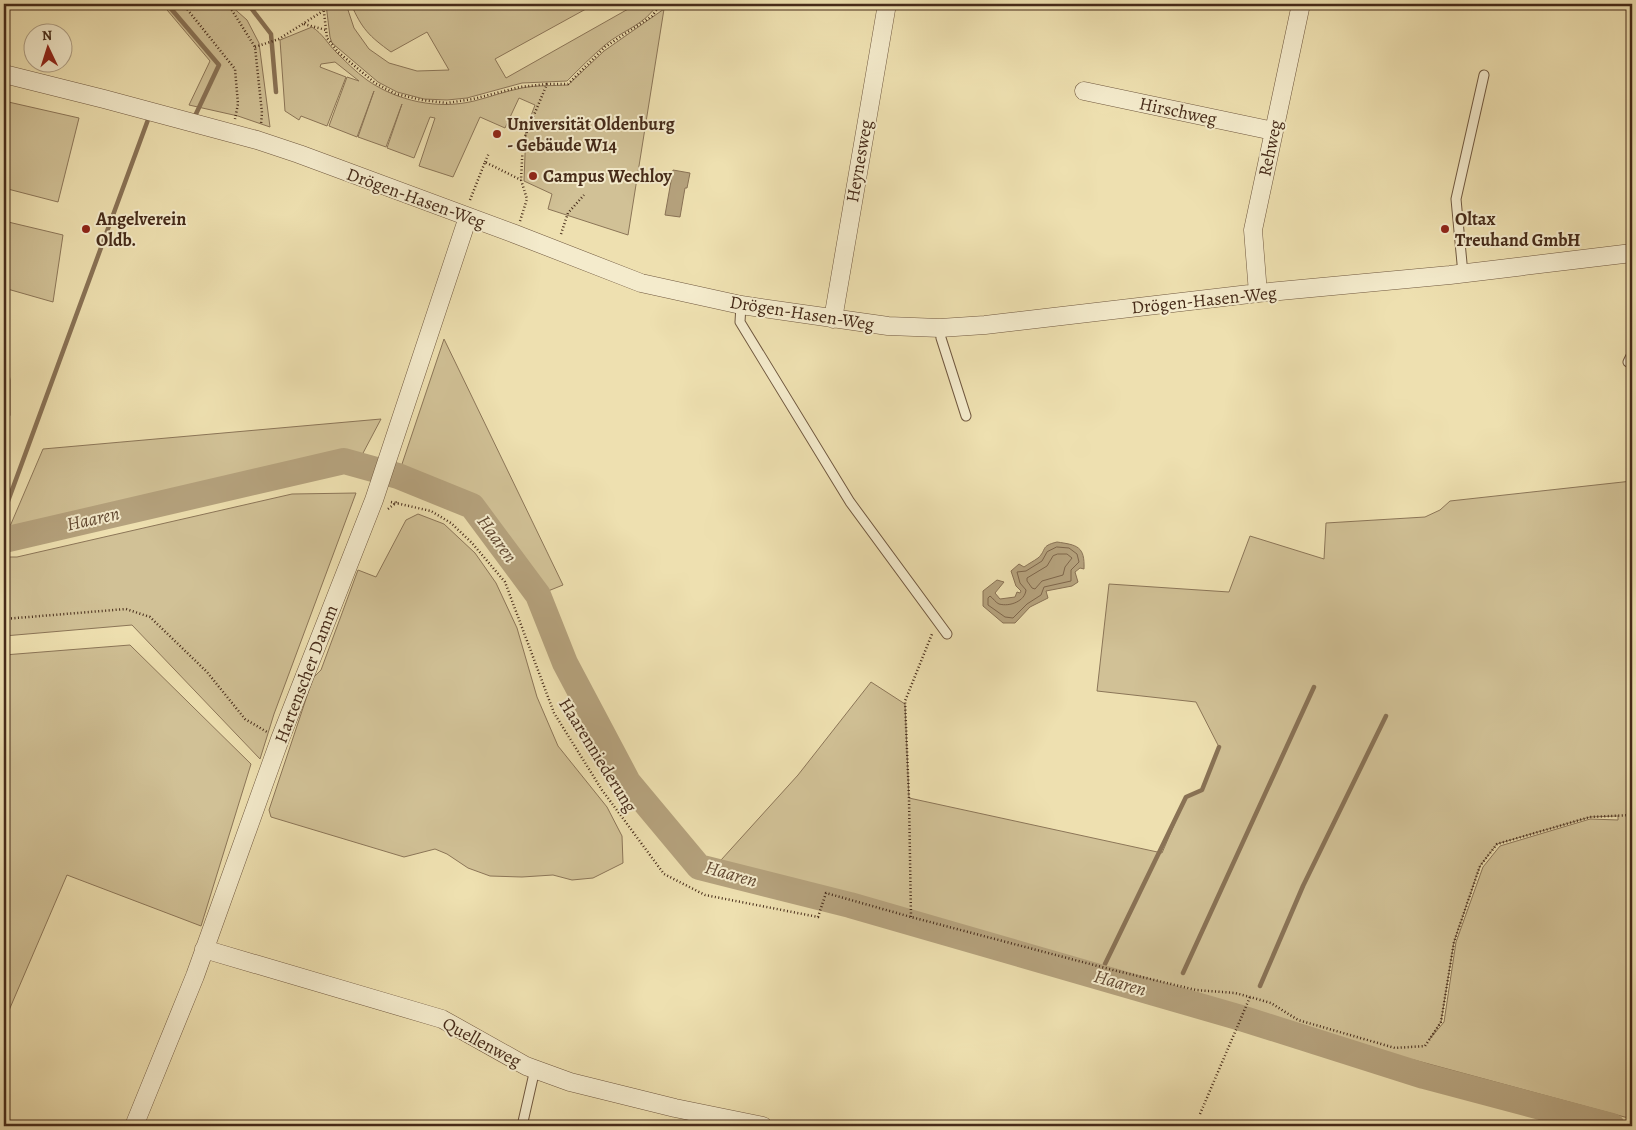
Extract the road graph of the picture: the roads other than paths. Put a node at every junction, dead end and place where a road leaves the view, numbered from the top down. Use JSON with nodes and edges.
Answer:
{"nodes":[{"id":1,"x":887,"y":4,"type":"edge"},
{"id":2,"x":1301,"y":4,"type":"edge"},
{"id":3,"x":4,"y":74,"type":"edge"},
{"id":4,"x":1484,"y":75,"type":"dead end"},
{"id":5,"x":1084,"y":91,"type":"dead end"},
{"id":6,"x":1273,"y":131,"type":"junction"},
{"id":7,"x":468,"y":217,"type":"junction"},
{"id":8,"x":1632,"y":253,"type":"edge"},
{"id":9,"x":1463,"y":274,"type":"junction"},
{"id":10,"x":1632,"y":284,"type":"edge"},
{"id":11,"x":1632,"y":291,"type":"edge"},
{"id":12,"x":1258,"y":293,"type":"junction"},
{"id":13,"x":741,"y":305,"type":"junction"},
{"id":14,"x":833,"y":319,"type":"junction"},
{"id":15,"x":940,"y":328,"type":"junction"},
{"id":16,"x":966,"y":416,"type":"dead end"},
{"id":17,"x":947,"y":634,"type":"dead end"},
{"id":18,"x":204,"y":949,"type":"junction"},
{"id":19,"x":535,"y":1069,"type":"junction"},
{"id":20,"x":134,"y":1126,"type":"edge"},
{"id":21,"x":522,"y":1126,"type":"edge"},
{"id":22,"x":763,"y":1126,"type":"edge"}],
"edges":[{"from":1,"to":14,"type":"street","name":"Heynesweg"},
{"from":2,"to":6,"type":"street","name":"Rehweg"},
{"from":3,"to":7,"type":"street","name":"Drögen-Hasen-Weg"},
{"from":4,"to":9,"type":"lane"},
{"from":5,"to":6,"type":"street","name":"Hirschweg"},
{"from":6,"to":12,"type":"street","name":"Rehweg"},
{"from":7,"to":13,"type":"street","name":"Drögen-Hasen-Weg"},
{"from":7,"to":18,"type":"street","name":"Hartenscher Damm"},
{"from":8,"to":9,"type":"street","name":"Drögen-Hasen-Weg"},
{"from":9,"to":12,"type":"street","name":"Drögen-Hasen-Weg"},
{"from":10,"to":11,"type":"lane"},
{"from":12,"to":15,"type":"street","name":"Drögen-Hasen-Weg"},
{"from":13,"to":14,"type":"street","name":"Drögen-Hasen-Weg"},
{"from":13,"to":17,"type":"lane"},
{"from":14,"to":15,"type":"street","name":"Drögen-Hasen-Weg"},
{"from":15,"to":16,"type":"lane"},
{"from":18,"to":19,"type":"street","name":"Quellenweg"},
{"from":18,"to":20,"type":"street","name":"Hartenscher Damm"},
{"from":19,"to":21,"type":"lane"},
{"from":19,"to":22,"type":"street","name":"Quellenweg"}]}
